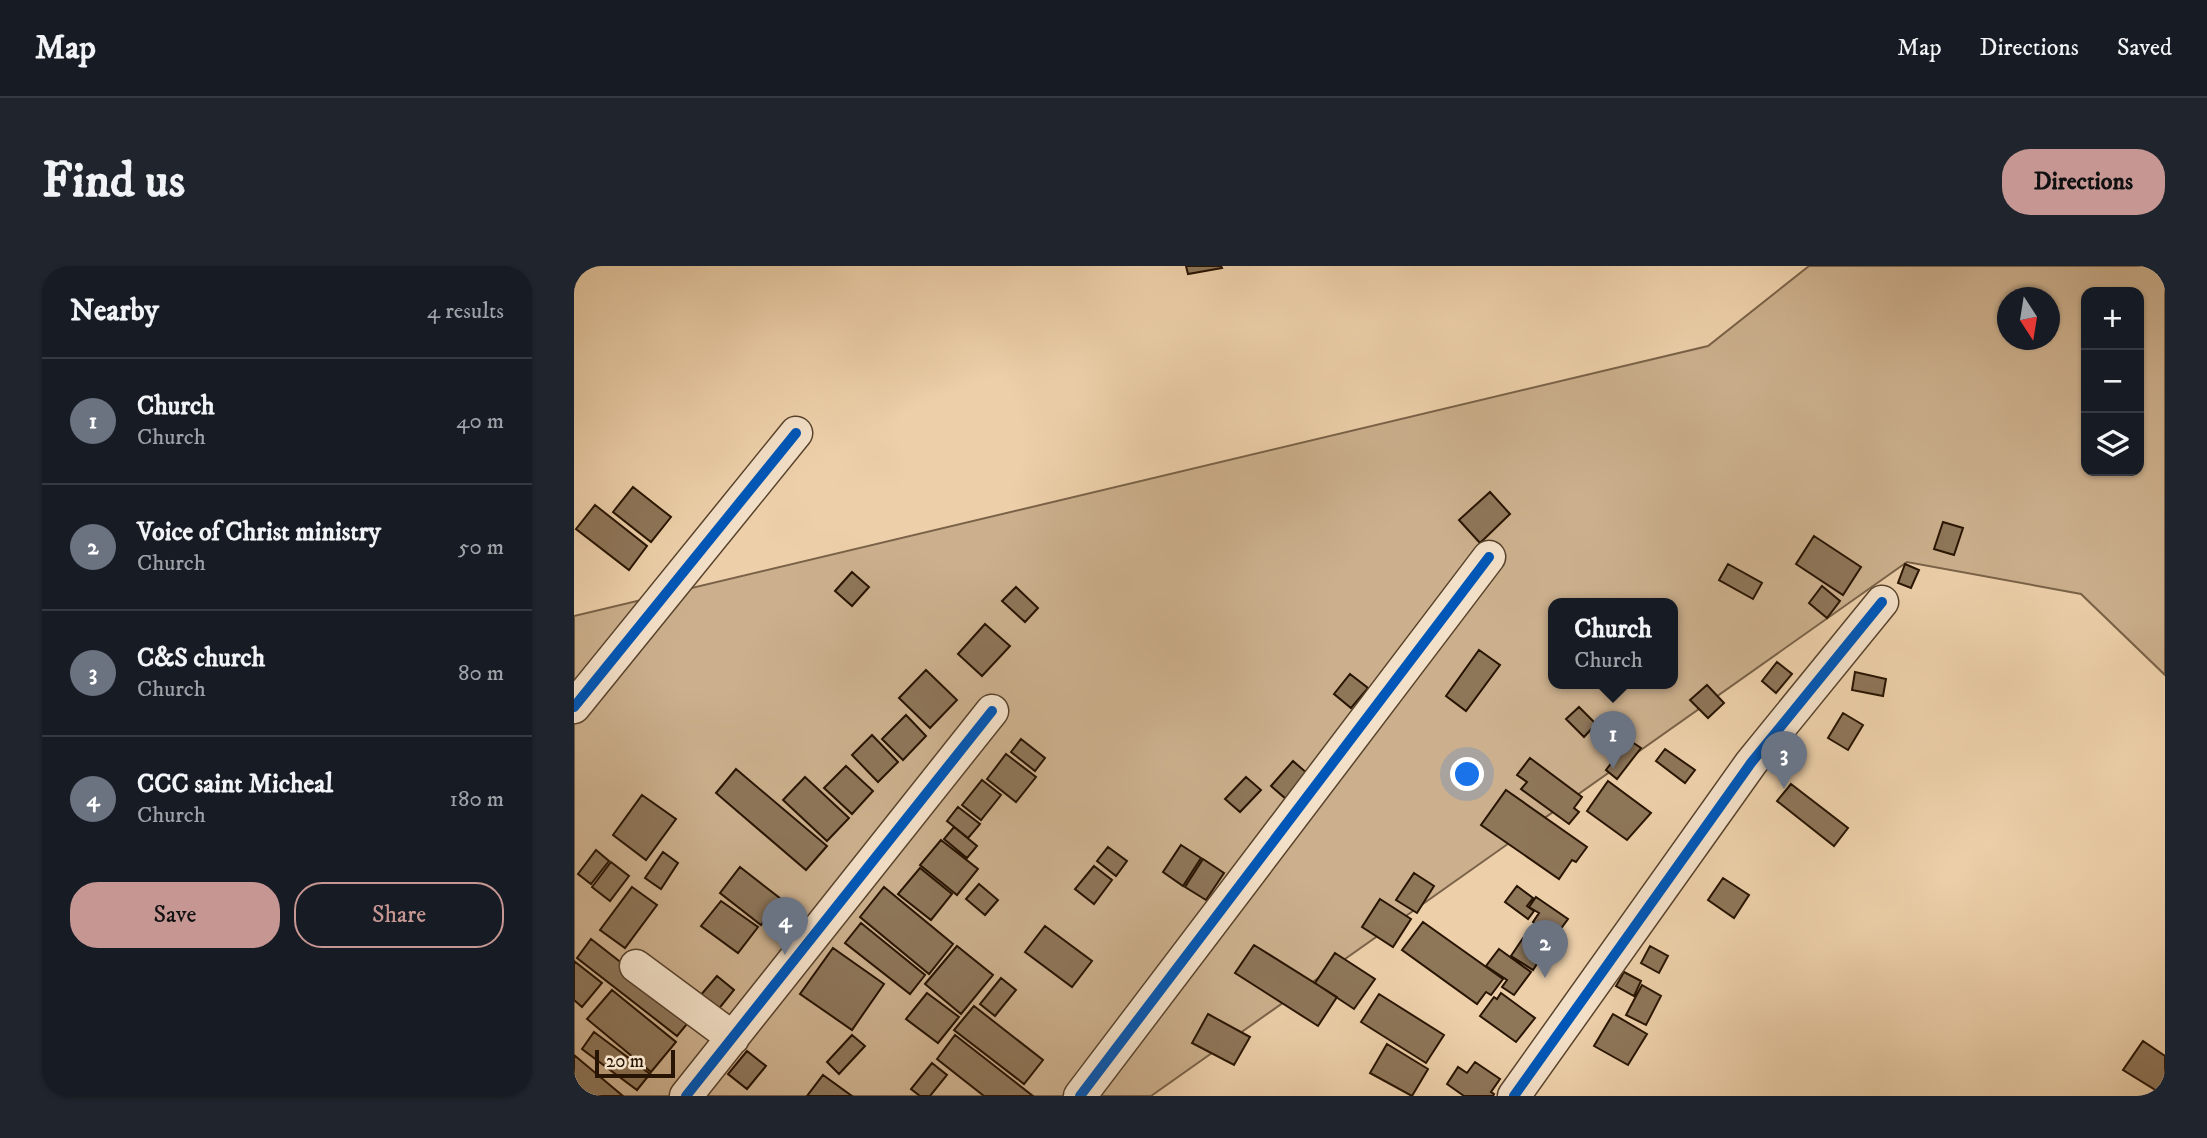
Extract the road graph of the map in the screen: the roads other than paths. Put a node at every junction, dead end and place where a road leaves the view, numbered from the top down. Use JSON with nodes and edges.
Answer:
{"nodes":[{"id":1,"x":796,"y":433,"type":"dead end"},
{"id":2,"x":1489,"y":557,"type":"dead end"},
{"id":3,"x":1882,"y":602,"type":"dead end"},
{"id":4,"x":574,"y":707,"type":"edge"},
{"id":5,"x":992,"y":711,"type":"dead end"},
{"id":6,"x":636,"y":965,"type":"dead end"},
{"id":7,"x":733,"y":1038,"type":"junction"},
{"id":8,"x":686,"y":1096,"type":"edge"},
{"id":9,"x":1080,"y":1096,"type":"edge"},
{"id":10,"x":1514,"y":1096,"type":"edge"}],
"edges":[{"from":1,"to":4,"type":"street"},
{"from":2,"to":9,"type":"street"},
{"from":3,"to":10,"type":"street"},
{"from":5,"to":7,"type":"street"},
{"from":6,"to":7,"type":"street"},
{"from":7,"to":8,"type":"street"}]}
